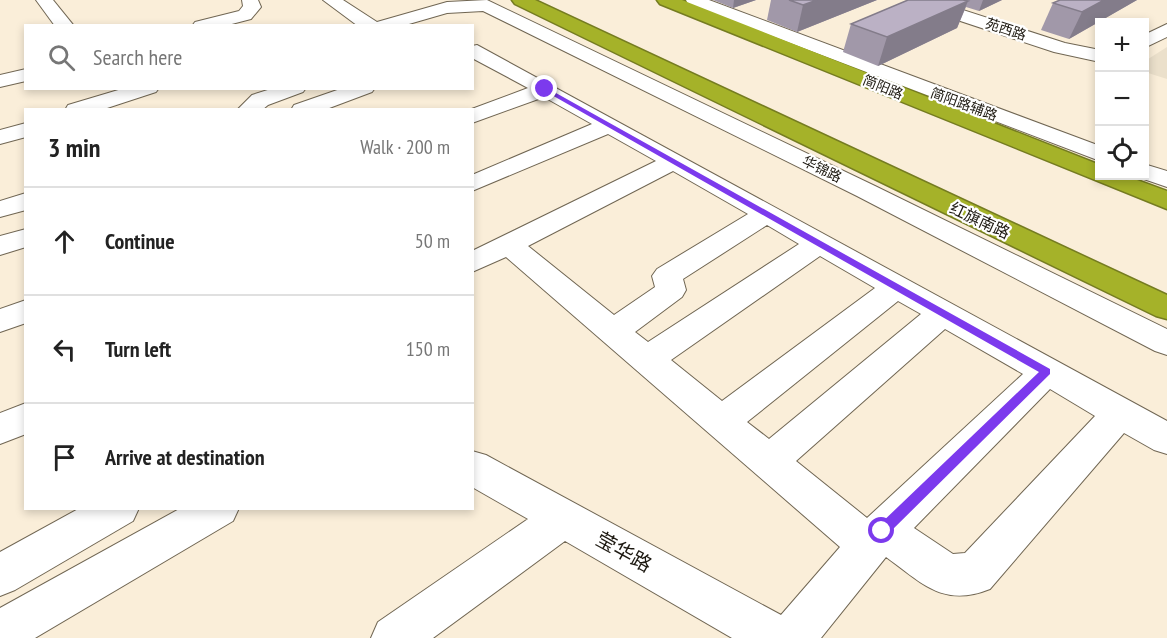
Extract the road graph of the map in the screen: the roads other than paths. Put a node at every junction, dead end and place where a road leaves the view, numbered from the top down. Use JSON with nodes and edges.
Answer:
{"nodes":[{"id":1,"x":44,"y":0,"type":"edge"},
{"id":2,"x":250,"y":0,"type":"edge"},
{"id":3,"x":331,"y":0,"type":"edge"},
{"id":4,"x":445,"y":0,"type":"edge"},
{"id":5,"x":521,"y":0,"type":"edge"},
{"id":6,"x":666,"y":0,"type":"edge"},
{"id":7,"x":694,"y":0,"type":"edge"},
{"id":8,"x":915,"y":0,"type":"edge"},
{"id":9,"x":480,"y":3,"type":"edge"},
{"id":10,"x":1167,"y":19,"type":"edge"},
{"id":11,"x":63,"y":24,"type":"edge"},
{"id":12,"x":209,"y":24,"type":"edge"},
{"id":13,"x":367,"y":24,"type":"edge"},
{"id":14,"x":372,"y":24,"type":"edge"},
{"id":15,"x":389,"y":24,"type":"edge"},
{"id":16,"x":1149,"y":29,"type":"edge"},
{"id":17,"x":1167,"y":29,"type":"edge"},
{"id":18,"x":1149,"y":40,"type":"edge"},
{"id":19,"x":474,"y":52,"type":"edge"},
{"id":20,"x":1095,"y":55,"type":"edge"},
{"id":21,"x":24,"y":75,"type":"edge"},
{"id":22,"x":0,"y":81,"type":"edge"},
{"id":23,"x":545,"y":89,"type":"junction"},
{"id":24,"x":144,"y":90,"type":"edge"},
{"id":25,"x":158,"y":90,"type":"edge"},
{"id":26,"x":290,"y":90,"type":"edge"},
{"id":27,"x":360,"y":90,"type":"edge"},
{"id":28,"x":124,"y":99,"type":"edge"},
{"id":29,"x":336,"y":99,"type":"edge"},
{"id":30,"x":85,"y":108,"type":"edge"},
{"id":31,"x":99,"y":108,"type":"edge"},
{"id":32,"x":250,"y":108,"type":"edge"},
{"id":33,"x":308,"y":108,"type":"edge"},
{"id":34,"x":474,"y":116,"type":"edge"},
{"id":35,"x":24,"y":125,"type":"edge"},
{"id":36,"x":609,"y":125,"type":"junction"},
{"id":37,"x":0,"y":131,"type":"edge"},
{"id":38,"x":24,"y":131,"type":"edge"},
{"id":39,"x":0,"y":137,"type":"edge"},
{"id":40,"x":1095,"y":152,"type":"edge"},
{"id":41,"x":674,"y":161,"type":"junction"},
{"id":42,"x":1095,"y":172,"type":"edge"},
{"id":43,"x":1149,"y":173,"type":"edge"},
{"id":44,"x":1167,"y":179,"type":"edge"},
{"id":45,"x":1114,"y":180,"type":"edge"},
{"id":46,"x":474,"y":182,"type":"edge"},
{"id":47,"x":1167,"y":201,"type":"edge"},
{"id":48,"x":24,"y":202,"type":"edge"},
{"id":49,"x":0,"y":209,"type":"edge"},
{"id":50,"x":767,"y":214,"type":"junction"},
{"id":51,"x":24,"y":238,"type":"edge"},
{"id":52,"x":819,"y":243,"type":"junction"},
{"id":53,"x":509,"y":245,"type":"junction"},
{"id":54,"x":0,"y":246,"type":"edge"},
{"id":55,"x":474,"y":262,"type":"edge"},
{"id":56,"x":897,"y":287,"type":"junction"},
{"id":57,"x":1167,"y":308,"type":"edge"},
{"id":58,"x":24,"y":312,"type":"edge"},
{"id":59,"x":943,"y":313,"type":"junction"},
{"id":60,"x":0,"y":321,"type":"edge"},
{"id":61,"x":613,"y":332,"type":"junction"},
{"id":62,"x":1167,"y":343,"type":"edge"},
{"id":63,"x":647,"y":360,"type":"junction"},
{"id":64,"x":1047,"y":371,"type":"junction"},
{"id":65,"x":1120,"y":413,"type":"junction"},
{"id":66,"x":24,"y":418,"type":"edge"},
{"id":67,"x":721,"y":422,"type":"junction"},
{"id":68,"x":0,"y":429,"type":"edge"},
{"id":69,"x":1167,"y":439,"type":"edge"},
{"id":70,"x":769,"y":462,"type":"junction"},
{"id":71,"x":474,"y":468,"type":"edge"},
{"id":72,"x":115,"y":510,"type":"edge"},
{"id":73,"x":215,"y":510,"type":"edge"},
{"id":74,"x":564,"y":518,"type":"junction"},
{"id":75,"x":875,"y":538,"type":"junction"},
{"id":76,"x":0,"y":575,"type":"edge"},
{"id":77,"x":0,"y":633,"type":"edge"},
{"id":78,"x":394,"y":638,"type":"edge"},
{"id":79,"x":776,"y":638,"type":"edge"},
{"id":80,"x":792,"y":638,"type":"edge"}],
"edges":[{"from":1,"to":11,"type":"street"},
{"from":2,"to":12,"type":"street"},
{"from":3,"to":13,"type":"street"},
{"from":4,"to":14,"type":"street"},
{"from":5,"to":57,"type":"highway","name":"红旗南路"},
{"from":6,"to":42,"type":"highway","name":"简阳路"},
{"from":7,"to":40,"type":"street","name":"简阳路辅路"},
{"from":8,"to":20,"type":"street","name":"苑西路"},
{"from":9,"to":15,"type":"street"},
{"from":9,"to":62,"type":"street","name":"华锦路"},
{"from":10,"to":16,"type":"street"},
{"from":17,"to":18,"type":"street"},
{"from":19,"to":23,"type":"street"},
{"from":21,"to":22,"type":"street"},
{"from":23,"to":34,"type":"street"},
{"from":23,"to":36,"type":"street"},
{"from":24,"to":28,"type":"street"},
{"from":25,"to":28,"type":"street"},
{"from":26,"to":32,"type":"street"},
{"from":27,"to":29,"type":"street"},
{"from":28,"to":30,"type":"street"},
{"from":28,"to":31,"type":"street"},
{"from":29,"to":33,"type":"street"},
{"from":35,"to":37,"type":"street"},
{"from":36,"to":41,"type":"street"},
{"from":36,"to":46,"type":"street"},
{"from":38,"to":39,"type":"street"},
{"from":41,"to":50,"type":"street"},
{"from":41,"to":53,"type":"street"},
{"from":43,"to":44,"type":"street"},
{"from":45,"to":47,"type":"highway"},
{"from":48,"to":49,"type":"street"},
{"from":50,"to":52,"type":"street"},
{"from":50,"to":61,"type":"street"},
{"from":51,"to":54,"type":"street"},
{"from":52,"to":56,"type":"street"},
{"from":52,"to":63,"type":"street"},
{"from":53,"to":55,"type":"street"},
{"from":53,"to":61,"type":"street"},
{"from":56,"to":59,"type":"street"},
{"from":56,"to":67,"type":"street"},
{"from":58,"to":60,"type":"street"},
{"from":59,"to":64,"type":"street"},
{"from":59,"to":70,"type":"street"},
{"from":61,"to":63,"type":"street"},
{"from":63,"to":67,"type":"street"},
{"from":64,"to":65,"type":"street"},
{"from":64,"to":75,"type":"street"},
{"from":65,"to":69,"type":"street"},
{"from":65,"to":75,"type":"street"},
{"from":66,"to":68,"type":"street"},
{"from":67,"to":70,"type":"street"},
{"from":70,"to":75,"type":"street"},
{"from":71,"to":74,"type":"street","name":"莹华路"},
{"from":72,"to":76,"type":"street"},
{"from":73,"to":77,"type":"street"},
{"from":74,"to":78,"type":"street"},
{"from":74,"to":79,"type":"street","name":"莹华路"},
{"from":75,"to":80,"type":"street"}]}
